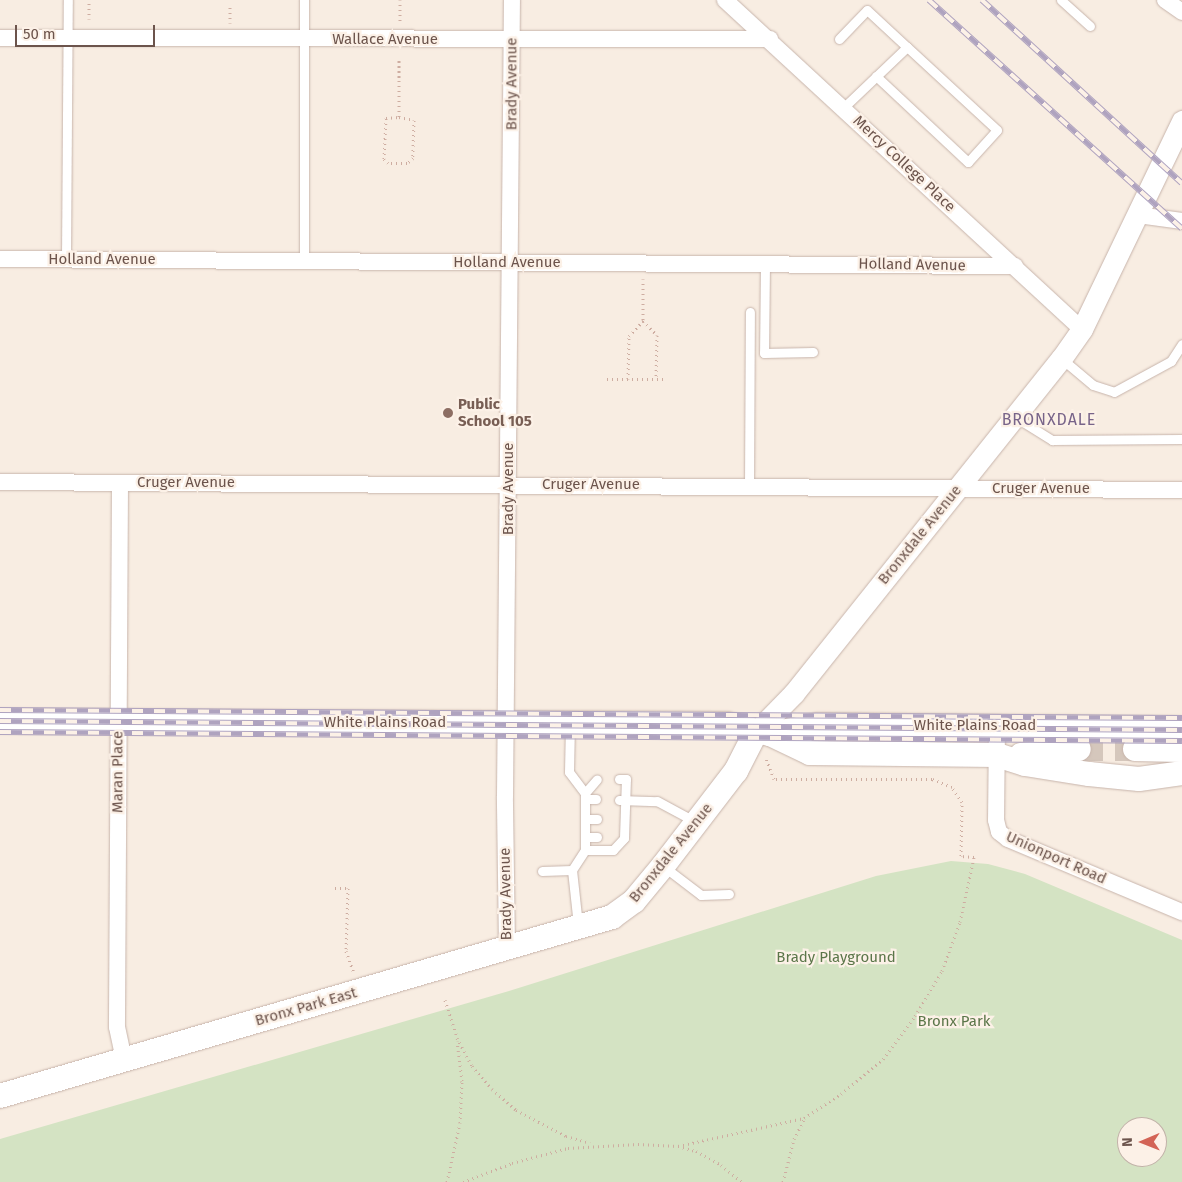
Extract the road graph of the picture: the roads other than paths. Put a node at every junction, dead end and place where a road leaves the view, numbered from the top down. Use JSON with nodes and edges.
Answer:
{"nodes":[{"id":1,"x":68,"y":0,"type":"edge"},
{"id":2,"x":304,"y":0,"type":"edge"},
{"id":3,"x":512,"y":0,"type":"edge"},
{"id":4,"x":725,"y":0,"type":"edge"},
{"id":5,"x":1061,"y":0,"type":"edge"},
{"id":6,"x":1165,"y":0,"type":"edge"},
{"id":7,"x":1182,"y":12,"type":"edge"},
{"id":8,"x":1090,"y":26,"type":"dead end"},
{"id":9,"x":0,"y":38,"type":"edge"},
{"id":10,"x":65,"y":38,"type":"junction"},
{"id":11,"x":839,"y":39,"type":"dead end"},
{"id":12,"x":304,"y":40,"type":"junction"},
{"id":13,"x":770,"y":40,"type":"junction"},
{"id":14,"x":512,"y":41,"type":"junction"},
{"id":15,"x":907,"y":47,"type":"junction"},
{"id":16,"x":876,"y":76,"type":"junction"},
{"id":17,"x":843,"y":108,"type":"junction"},
{"id":18,"x":1182,"y":120,"type":"edge"},
{"id":19,"x":1137,"y":215,"type":"junction"},
{"id":20,"x":1182,"y":221,"type":"edge"},
{"id":21,"x":0,"y":259,"type":"edge"},
{"id":22,"x":66,"y":260,"type":"junction"},
{"id":23,"x":304,"y":262,"type":"junction"},
{"id":24,"x":510,"y":263,"type":"junction"},
{"id":25,"x":764,"y":263,"type":"junction"},
{"id":26,"x":1015,"y":266,"type":"junction"},
{"id":27,"x":750,"y":312,"type":"dead end"},
{"id":28,"x":1082,"y":329,"type":"junction"},
{"id":29,"x":1182,"y":344,"type":"edge"},
{"id":30,"x":813,"y":352,"type":"dead end"},
{"id":31,"x":1061,"y":358,"type":"junction"},
{"id":32,"x":1015,"y":417,"type":"junction"},
{"id":33,"x":1182,"y":439,"type":"edge"},
{"id":34,"x":0,"y":482,"type":"edge"},
{"id":35,"x":120,"y":483,"type":"junction"},
{"id":36,"x":509,"y":485,"type":"junction"},
{"id":37,"x":749,"y":487,"type":"junction"},
{"id":38,"x":958,"y":488,"type":"junction"},
{"id":39,"x":1182,"y":490,"type":"edge"},
{"id":40,"x":0,"y":721,"type":"edge"},
{"id":41,"x":118,"y":722,"type":"junction"},
{"id":42,"x":507,"y":724,"type":"junction"},
{"id":43,"x":570,"y":724,"type":"junction"},
{"id":44,"x":998,"y":727,"type":"junction"},
{"id":45,"x":1182,"y":729,"type":"edge"},
{"id":46,"x":763,"y":733,"type":"junction"},
{"id":47,"x":1080,"y":749,"type":"tunnel mouth"},
{"id":48,"x":1136,"y":749,"type":"tunnel mouth"},
{"id":49,"x":1182,"y":750,"type":"edge"},
{"id":50,"x":1002,"y":756,"type":"junction"},
{"id":51,"x":1182,"y":773,"type":"edge"},
{"id":52,"x":597,"y":779,"type":"dead end"},
{"id":53,"x":619,"y":779,"type":"dead end"},
{"id":54,"x":585,"y":796,"type":"junction"},
{"id":55,"x":596,"y":799,"type":"dead end"},
{"id":56,"x":622,"y":800,"type":"junction"},
{"id":57,"x":585,"y":819,"type":"junction"},
{"id":58,"x":597,"y":819,"type":"dead end"},
{"id":59,"x":696,"y":822,"type":"junction"},
{"id":60,"x":585,"y":837,"type":"junction"},
{"id":61,"x":597,"y":837,"type":"dead end"},
{"id":62,"x":584,"y":850,"type":"junction"},
{"id":63,"x":663,"y":866,"type":"junction"},
{"id":64,"x":572,"y":870,"type":"junction"},
{"id":65,"x":542,"y":872,"type":"dead end"},
{"id":66,"x":729,"y":894,"type":"dead end"},
{"id":67,"x":1182,"y":912,"type":"edge"},
{"id":68,"x":612,"y":917,"type":"joint"},
{"id":69,"x":579,"y":928,"type":"junction"},
{"id":70,"x":508,"y":948,"type":"junction"},
{"id":71,"x":124,"y":1060,"type":"junction"},
{"id":72,"x":0,"y":1096,"type":"edge"}],
"edges":[{"from":1,"to":10,"type":"lane"},
{"from":2,"to":12,"type":"lane"},
{"from":3,"to":14,"type":"street","name":"Brady Avenue"},
{"from":4,"to":13,"type":"street","name":"Mercy College Place"},
{"from":5,"to":8,"type":"lane"},
{"from":6,"to":7,"type":"street"},
{"from":9,"to":10,"type":"street","name":"Wallace Avenue"},
{"from":10,"to":12,"type":"street","name":"Wallace Avenue"},
{"from":10,"to":22,"type":"lane"},
{"from":11,"to":15,"type":"lane"},
{"from":12,"to":14,"type":"street","name":"Wallace Avenue"},
{"from":12,"to":23,"type":"lane"},
{"from":13,"to":14,"type":"street","name":"Wallace Avenue"},
{"from":13,"to":17,"type":"street","name":"Mercy College Place"},
{"from":14,"to":24,"type":"street","name":"Brady Avenue"},
{"from":15,"to":16,"type":"lane"},
{"from":15,"to":16,"type":"lane"},
{"from":16,"to":17,"type":"lane"},
{"from":17,"to":26,"type":"street","name":"Mercy College Place"},
{"from":18,"to":19,"type":"street","name":"Bronxdale Avenue"},
{"from":19,"to":20,"type":"street"},
{"from":19,"to":28,"type":"street","name":"Bronxdale Avenue"},
{"from":21,"to":22,"type":"street","name":"Holland Avenue"},
{"from":22,"to":23,"type":"street","name":"Holland Avenue"},
{"from":23,"to":24,"type":"street","name":"Holland Avenue"},
{"from":24,"to":25,"type":"street","name":"Holland Avenue"},
{"from":24,"to":36,"type":"street","name":"Brady Avenue"},
{"from":25,"to":26,"type":"street","name":"Holland Avenue"},
{"from":25,"to":30,"type":"lane"},
{"from":26,"to":28,"type":"street","name":"Mercy College Place"},
{"from":27,"to":37,"type":"lane"},
{"from":28,"to":31,"type":"street","name":"Bronxdale Avenue"},
{"from":29,"to":31,"type":"lane"},
{"from":31,"to":32,"type":"street","name":"Bronxdale Avenue"},
{"from":32,"to":33,"type":"lane"},
{"from":32,"to":38,"type":"street","name":"Bronxdale Avenue"},
{"from":34,"to":35,"type":"street","name":"Cruger Avenue"},
{"from":35,"to":36,"type":"street","name":"Cruger Avenue"},
{"from":35,"to":41,"type":"street","name":"Maran Place"},
{"from":36,"to":37,"type":"street","name":"Cruger Avenue"},
{"from":36,"to":42,"type":"street","name":"Brady Avenue"},
{"from":37,"to":38,"type":"street","name":"Cruger Avenue"},
{"from":38,"to":39,"type":"street","name":"Cruger Avenue"},
{"from":38,"to":46,"type":"street","name":"Bronxdale Avenue"},
{"from":40,"to":41,"type":"main road","name":"White Plains Road"},
{"from":41,"to":42,"type":"main road","name":"White Plains Road"},
{"from":41,"to":71,"type":"street","name":"Maran Place"},
{"from":42,"to":43,"type":"main road","name":"White Plains Road"},
{"from":42,"to":70,"type":"street","name":"Brady Avenue"},
{"from":43,"to":46,"type":"main road","name":"White Plains Road"},
{"from":43,"to":54,"type":"lane"},
{"from":44,"to":45,"type":"main road","name":"White Plains Road"},
{"from":44,"to":46,"type":"main road","name":"White Plains Road"},
{"from":44,"to":50,"type":"street","name":"Unionport Road"},
{"from":46,"to":50,"type":"main road","name":"White Plains Road"},
{"from":46,"to":59,"type":"main road","name":"Bronxdale Avenue"},
{"from":47,"to":50,"type":"main road","name":"White Plains Road"},
{"from":48,"to":49,"type":"main road"},
{"from":50,"to":51,"type":"main road","name":"White Plains Road"},
{"from":50,"to":67,"type":"street","name":"Unionport Road"},
{"from":52,"to":54,"type":"lane"},
{"from":53,"to":56,"type":"lane"},
{"from":54,"to":55,"type":"lane"},
{"from":54,"to":57,"type":"lane"},
{"from":56,"to":59,"type":"lane"},
{"from":56,"to":62,"type":"lane"},
{"from":57,"to":58,"type":"lane"},
{"from":57,"to":60,"type":"lane"},
{"from":59,"to":63,"type":"main road","name":"Bronxdale Avenue"},
{"from":60,"to":61,"type":"lane"},
{"from":60,"to":62,"type":"lane"},
{"from":62,"to":64,"type":"lane"},
{"from":63,"to":66,"type":"lane"},
{"from":63,"to":68,"type":"main road","name":"Bronxdale Avenue"},
{"from":64,"to":65,"type":"lane"},
{"from":64,"to":69,"type":"lane"},
{"from":68,"to":69,"type":"main road","name":"Bronx Park East"},
{"from":69,"to":70,"type":"main road","name":"Bronx Park East"},
{"from":70,"to":71,"type":"main road","name":"Bronx Park East"},
{"from":71,"to":72,"type":"main road","name":"Bronx Park East"}]}
